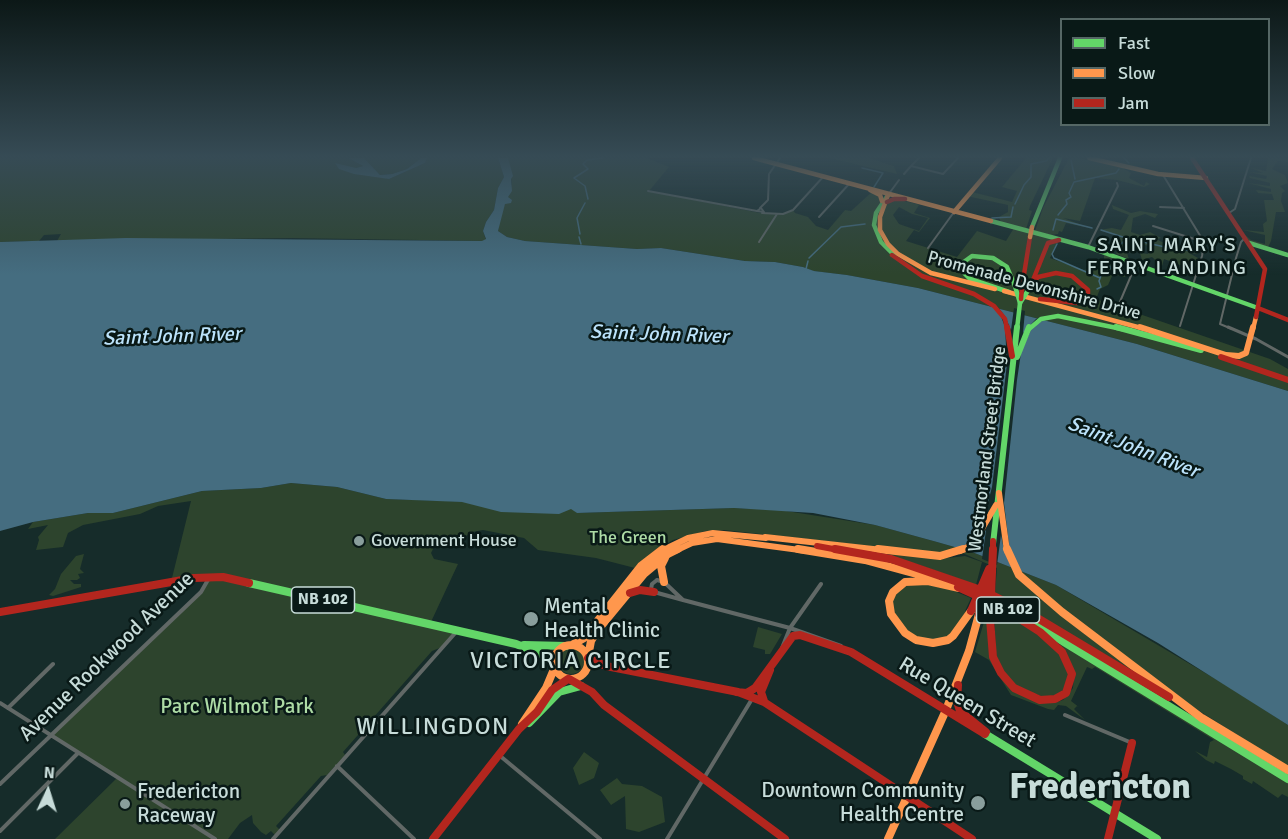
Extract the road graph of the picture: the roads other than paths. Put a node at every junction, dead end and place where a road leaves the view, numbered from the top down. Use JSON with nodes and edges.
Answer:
{"nodes":[{"id":1,"x":677,"y":197,"type":"edge"},
{"id":2,"x":768,"y":197,"type":"edge"},
{"id":3,"x":805,"y":197,"type":"edge"},
{"id":4,"x":837,"y":197,"type":"edge"},
{"id":5,"x":883,"y":197,"type":"edge"},
{"id":6,"x":967,"y":197,"type":"edge"},
{"id":7,"x":1042,"y":197,"type":"edge"},
{"id":8,"x":1113,"y":197,"type":"edge"},
{"id":9,"x":1177,"y":197,"type":"edge"},
{"id":10,"x":1218,"y":197,"type":"edge"},
{"id":11,"x":1240,"y":197,"type":"edge"},
{"id":12,"x":886,"y":199,"type":"junction"},
{"id":13,"x":1160,"y":207,"type":"dead end"},
{"id":14,"x":1184,"y":208,"type":"junction"},
{"id":15,"x":764,"y":210,"type":"junction"},
{"id":16,"x":954,"y":212,"type":"junction"},
{"id":17,"x":1228,"y":213,"type":"junction"},
{"id":18,"x":777,"y":214,"type":"junction"},
{"id":19,"x":819,"y":217,"type":"dead end"},
{"id":20,"x":1153,"y":226,"type":"dead end"},
{"id":21,"x":1059,"y":240,"type":"junction"},
{"id":22,"x":1247,"y":241,"type":"junction"},
{"id":23,"x":759,"y":242,"type":"dead end"},
{"id":24,"x":1204,"y":242,"type":"junction"},
{"id":25,"x":1088,"y":247,"type":"junction"},
{"id":26,"x":928,"y":248,"type":"dead end"},
{"id":27,"x":892,"y":255,"type":"junction"},
{"id":28,"x":1288,"y":255,"type":"edge"},
{"id":29,"x":1137,"y":263,"type":"junction"},
{"id":30,"x":1193,"y":284,"type":"junction"},
{"id":31,"x":1024,"y":286,"type":"junction"},
{"id":32,"x":1009,"y":292,"type":"junction"},
{"id":33,"x":1261,"y":295,"type":"junction"},
{"id":34,"x":1226,"y":296,"type":"junction"},
{"id":35,"x":1040,"y":299,"type":"junction"},
{"id":36,"x":1020,"y":303,"type":"junction"},
{"id":37,"x":1119,"y":304,"type":"dead end"},
{"id":38,"x":1258,"y":308,"type":"junction"},
{"id":39,"x":1280,"y":316,"type":"junction"},
{"id":40,"x":1288,"y":320,"type":"edge"},
{"id":41,"x":1180,"y":326,"type":"dead end"},
{"id":42,"x":1252,"y":338,"type":"junction"},
{"id":43,"x":1201,"y":350,"type":"junction"},
{"id":44,"x":1288,"y":357,"type":"edge"},
{"id":45,"x":1014,"y":366,"type":"junction"},
{"id":46,"x":1288,"y":380,"type":"edge"},
{"id":47,"x":999,"y":493,"type":"junction"},
{"id":48,"x":998,"y":502,"type":"junction"},
{"id":49,"x":765,"y":537,"type":"junction"},
{"id":50,"x":993,"y":542,"type":"junction"},
{"id":51,"x":668,"y":554,"type":"junction"},
{"id":52,"x":989,"y":569,"type":"junction"},
{"id":53,"x":210,"y":577,"type":"junction"},
{"id":54,"x":664,"y":582,"type":"junction"},
{"id":55,"x":821,"y":584,"type":"dead end"},
{"id":56,"x":959,"y":588,"type":"junction"},
{"id":57,"x":654,"y":592,"type":"junction"},
{"id":58,"x":627,"y":595,"type":"junction"},
{"id":59,"x":683,"y":600,"type":"junction"},
{"id":60,"x":1001,"y":607,"type":"junction"},
{"id":61,"x":0,"y":612,"type":"edge"},
{"id":62,"x":599,"y":625,"type":"junction"},
{"id":63,"x":790,"y":628,"type":"junction"},
{"id":64,"x":457,"y":630,"type":"junction"},
{"id":65,"x":516,"y":644,"type":"junction"},
{"id":66,"x":569,"y":645,"type":"junction"},
{"id":67,"x":780,"y":652,"type":"junction"},
{"id":68,"x":851,"y":652,"type":"junction"},
{"id":69,"x":588,"y":657,"type":"junction"},
{"id":70,"x":773,"y":662,"type":"junction"},
{"id":71,"x":53,"y":664,"type":"dead end"},
{"id":72,"x":554,"y":667,"type":"junction"},
{"id":73,"x":959,"y":677,"type":"junction"},
{"id":74,"x":569,"y":679,"type":"junction"},
{"id":75,"x":582,"y":686,"type":"junction"},
{"id":76,"x":755,"y":688,"type":"junction"},
{"id":77,"x":736,"y":692,"type":"junction"},
{"id":78,"x":753,"y":698,"type":"junction"},
{"id":79,"x":0,"y":702,"type":"edge"},
{"id":80,"x":764,"y":702,"type":"junction"},
{"id":81,"x":8,"y":708,"type":"junction"},
{"id":82,"x":946,"y":710,"type":"junction"},
{"id":83,"x":1065,"y":715,"type":"dead end"},
{"id":84,"x":1203,"y":718,"type":"junction"},
{"id":85,"x":519,"y":729,"type":"junction"},
{"id":86,"x":50,"y":735,"type":"junction"},
{"id":87,"x":989,"y":737,"type":"junction"},
{"id":88,"x":1132,"y":743,"type":"joint"},
{"id":89,"x":78,"y":753,"type":"junction"},
{"id":90,"x":499,"y":755,"type":"junction"},
{"id":91,"x":337,"y":766,"type":"junction"},
{"id":92,"x":1288,"y":770,"type":"edge"},
{"id":93,"x":704,"y":778,"type":"junction"},
{"id":94,"x":1288,"y":779,"type":"edge"},
{"id":95,"x":0,"y":784,"type":"edge"},
{"id":96,"x":908,"y":796,"type":"junction"},
{"id":97,"x":1115,"y":813,"type":"junction"},
{"id":98,"x":0,"y":831,"type":"edge"},
{"id":99,"x":215,"y":839,"type":"edge"},
{"id":100,"x":273,"y":839,"type":"edge"},
{"id":101,"x":414,"y":839,"type":"edge"},
{"id":102,"x":433,"y":839,"type":"edge"},
{"id":103,"x":600,"y":839,"type":"edge"},
{"id":104,"x":667,"y":839,"type":"edge"},
{"id":105,"x":786,"y":839,"type":"edge"},
{"id":106,"x":888,"y":839,"type":"edge"},
{"id":107,"x":972,"y":839,"type":"edge"},
{"id":108,"x":1108,"y":839,"type":"edge"},
{"id":109,"x":1158,"y":839,"type":"edge"}],
"edges":[{"from":1,"to":15,"type":"street"},
{"from":2,"to":15,"type":"street"},
{"from":3,"to":18,"type":"street"},
{"from":4,"to":19,"type":"street"},
{"from":5,"to":12,"type":"main road"},
{"from":6,"to":16,"type":"main road"},
{"from":7,"to":31,"type":"main road","bridge":true},
{"from":8,"to":25,"type":"street"},
{"from":9,"to":14,"type":"street"},
{"from":10,"to":17,"type":"main road"},
{"from":11,"to":17,"type":"street"},
{"from":12,"to":16,"type":"main road"},
{"from":12,"to":27,"type":"main road","name":"Promenade Devonshire Drive"},
{"from":12,"to":32,"type":"main road","name":"Promenade Devonshire Drive"},
{"from":13,"to":14,"type":"street"},
{"from":14,"to":24,"type":"street"},
{"from":15,"to":18,"type":"street"},
{"from":16,"to":21,"type":"main road"},
{"from":16,"to":26,"type":"street"},
{"from":17,"to":22,"type":"main road"},
{"from":18,"to":23,"type":"street"},
{"from":20,"to":24,"type":"street"},
{"from":21,"to":25,"type":"main road"},
{"from":21,"to":31,"type":"main road"},
{"from":22,"to":28,"type":"main road"},
{"from":22,"to":33,"type":"main road"},
{"from":22,"to":34,"type":"street"},
{"from":24,"to":30,"type":"street"},
{"from":25,"to":29,"type":"main road"},
{"from":27,"to":43,"type":"main road","name":"Promenade Devonshire Drive"},
{"from":27,"to":45,"type":"main road"},
{"from":29,"to":30,"type":"main road"},
{"from":29,"to":37,"type":"street"},
{"from":30,"to":34,"type":"main road"},
{"from":30,"to":41,"type":"street"},
{"from":31,"to":32,"type":"main road"},
{"from":31,"to":35,"type":"main road"},
{"from":31,"to":36,"type":"main road","bridge":true},
{"from":31,"to":36,"type":"main road","bridge":true},
{"from":32,"to":35,"type":"main road","name":"Promenade Devonshire Drive"},
{"from":33,"to":38,"type":"main road"},
{"from":33,"to":39,"type":"main road"},
{"from":34,"to":38,"type":"main road"},
{"from":34,"to":42,"type":"street"},
{"from":35,"to":42,"type":"main road","name":"Promenade Devonshire Drive"},
{"from":36,"to":45,"type":"main road","name":"Westmorland Street Bridge"},
{"from":38,"to":39,"type":"main road"},
{"from":38,"to":42,"type":"main road"},
{"from":39,"to":40,"type":"main road"},
{"from":42,"to":44,"type":"street"},
{"from":43,"to":45,"type":"main road"},
{"from":43,"to":46,"type":"main road","name":"Promenade Devonshire Drive"},
{"from":45,"to":47,"type":"main road","name":"Westmorland Street Bridge"},
{"from":47,"to":48,"type":"main road","name":"Westmorland Street Bridge"},
{"from":47,"to":84,"type":"main road"},
{"from":48,"to":49,"type":"main road"},
{"from":48,"to":50,"type":"main road","name":"Westmorland Street Bridge"},
{"from":49,"to":62,"type":"main road","number":"NB 102"},
{"from":49,"to":84,"type":"main road","number":"NB 102"},
{"from":50,"to":52,"type":"main road","name":"Westmorland Street Bridge","bridge":true},
{"from":50,"to":60,"type":"main road","bridge":true},
{"from":51,"to":54,"type":"main road"},
{"from":51,"to":56,"type":"main road","number":"NB 102"},
{"from":51,"to":58,"type":"main road","number":"NB 102"},
{"from":52,"to":56,"type":"main road","bridge":true},
{"from":52,"to":73,"type":"main road","name":"Westmorland Street Bridge","bridge":true},
{"from":53,"to":61,"type":"main road","number":"NB 102"},
{"from":53,"to":64,"type":"main road","number":"NB 102"},
{"from":53,"to":86,"type":"street","name":"Avenue Rookwood Avenue"},
{"from":54,"to":57,"type":"street"},
{"from":54,"to":59,"type":"street","name":"Rue Queen Street"},
{"from":55,"to":63,"type":"street"},
{"from":56,"to":60,"type":"main road","number":"NB 102"},
{"from":57,"to":58,"type":"main road"},
{"from":57,"to":59,"type":"street","name":"Rue Queen Street"},
{"from":58,"to":62,"type":"main road","number":"NB 102"},
{"from":59,"to":63,"type":"street","name":"Rue Queen Street"},
{"from":60,"to":94,"type":"main road","number":"NB 102"},
{"from":62,"to":66,"type":"main road","number":"NB 102"},
{"from":62,"to":69,"type":"main road","number":"NB 102"},
{"from":63,"to":67,"type":"street"},
{"from":63,"to":68,"type":"street","name":"Rue Queen Street"},
{"from":64,"to":65,"type":"main road","number":"NB 102"},
{"from":64,"to":91,"type":"street"},
{"from":65,"to":66,"type":"main road","number":"NB 102"},
{"from":65,"to":72,"type":"main road","number":"NB 102"},
{"from":66,"to":69,"type":"main road"},
{"from":66,"to":72,"type":"main road"},
{"from":67,"to":68,"type":"main road","name":"Rue Queen Street"},
{"from":67,"to":70,"type":"main road"},
{"from":68,"to":82,"type":"main road","name":"Rue Queen Street"},
{"from":69,"to":74,"type":"main road"},
{"from":69,"to":77,"type":"main road"},
{"from":70,"to":76,"type":"main road"},
{"from":70,"to":80,"type":"main road"},
{"from":71,"to":81,"type":"street"},
{"from":72,"to":74,"type":"main road"},
{"from":72,"to":85,"type":"main road"},
{"from":73,"to":82,"type":"main road"},
{"from":73,"to":87,"type":"main road"},
{"from":74,"to":75,"type":"main road"},
{"from":74,"to":85,"type":"main road"},
{"from":75,"to":85,"type":"main road"},
{"from":75,"to":93,"type":"main road"},
{"from":76,"to":77,"type":"main road"},
{"from":76,"to":78,"type":"main road"},
{"from":77,"to":78,"type":"main road"},
{"from":78,"to":80,"type":"main road"},
{"from":78,"to":93,"type":"street"},
{"from":79,"to":81,"type":"street"},
{"from":80,"to":96,"type":"main road"},
{"from":81,"to":86,"type":"street"},
{"from":82,"to":87,"type":"main road","name":"Rue Queen Street"},
{"from":82,"to":96,"type":"main road"},
{"from":83,"to":88,"type":"street"},
{"from":84,"to":92,"type":"main road","number":"NB 102"},
{"from":85,"to":90,"type":"main road"},
{"from":86,"to":89,"type":"street"},
{"from":86,"to":95,"type":"street","name":"Avenue Rookwood Avenue"},
{"from":87,"to":97,"type":"main road","name":"Rue Queen Street"},
{"from":88,"to":97,"type":"main road"},
{"from":89,"to":98,"type":"street"},
{"from":89,"to":99,"type":"street"},
{"from":90,"to":102,"type":"main road"},
{"from":90,"to":103,"type":"street"},
{"from":91,"to":100,"type":"street"},
{"from":91,"to":101,"type":"street"},
{"from":93,"to":104,"type":"street"},
{"from":93,"to":105,"type":"main road"},
{"from":96,"to":106,"type":"main road"},
{"from":96,"to":107,"type":"main road"},
{"from":97,"to":108,"type":"main road"},
{"from":97,"to":109,"type":"main road","name":"Rue Queen Street"}]}
